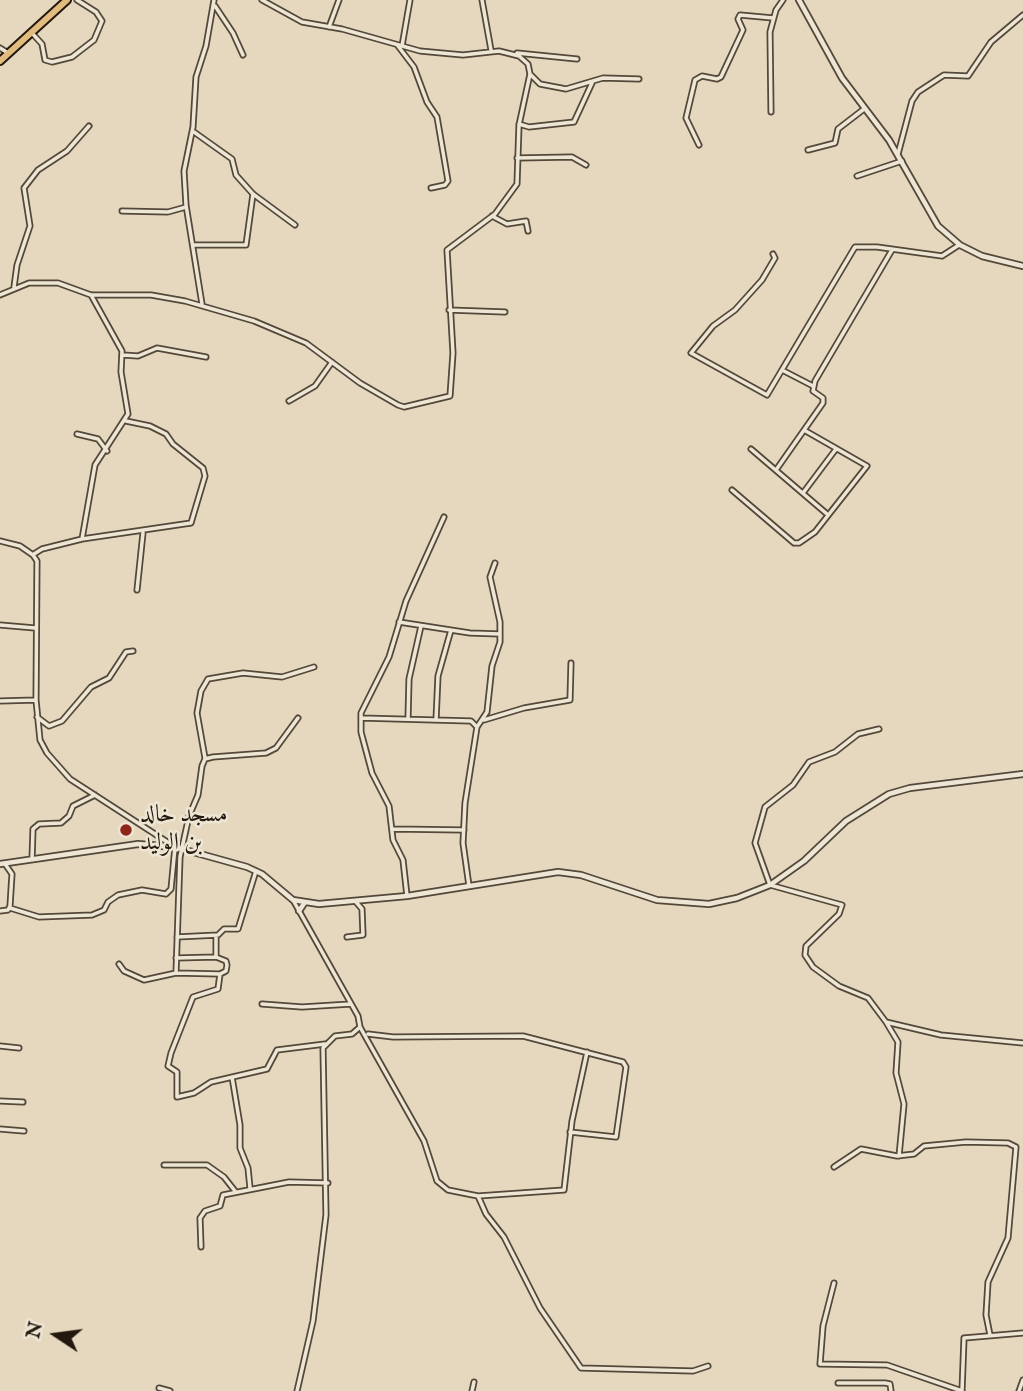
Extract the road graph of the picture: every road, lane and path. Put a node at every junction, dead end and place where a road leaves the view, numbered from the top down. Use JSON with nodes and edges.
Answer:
{"nodes":[{"id":1,"x":67,"y":0,"type":"edge"},
{"id":2,"x":77,"y":0,"type":"edge"},
{"id":3,"x":262,"y":0,"type":"edge"},
{"id":4,"x":339,"y":0,"type":"edge"},
{"id":5,"x":410,"y":0,"type":"edge"},
{"id":6,"x":482,"y":0,"type":"edge"},
{"id":7,"x":783,"y":0,"type":"edge"},
{"id":8,"x":799,"y":0,"type":"edge"},
{"id":9,"x":214,"y":2,"type":"edge"},
{"id":10,"x":1023,"y":15,"type":"edge"},
{"id":11,"x":773,"y":18,"type":"junction"},
{"id":12,"x":329,"y":27,"type":"junction"},
{"id":13,"x":31,"y":32,"type":"junction"},
{"id":14,"x":399,"y":45,"type":"junction"},
{"id":15,"x":0,"y":48,"type":"edge"},
{"id":16,"x":491,"y":50,"type":"junction"},
{"id":17,"x":8,"y":53,"type":"junction"},
{"id":18,"x":511,"y":53,"type":"junction"},
{"id":19,"x":243,"y":55,"type":"dead end"},
{"id":20,"x":576,"y":59,"type":"dead end"},
{"id":21,"x":0,"y":61,"type":"edge"},
{"id":22,"x":530,"y":74,"type":"junction"},
{"id":23,"x":639,"y":79,"type":"dead end"},
{"id":24,"x":592,"y":83,"type":"junction"},
{"id":25,"x":864,"y":109,"type":"junction"},
{"id":26,"x":771,"y":112,"type":"dead end"},
{"id":27,"x":519,"y":124,"type":"junction"},
{"id":28,"x":89,"y":126,"type":"dead end"},
{"id":29,"x":193,"y":130,"type":"junction"},
{"id":30,"x":699,"y":145,"type":"dead end"},
{"id":31,"x":808,"y":150,"type":"dead end"},
{"id":32,"x":898,"y":154,"type":"junction"},
{"id":33,"x":517,"y":158,"type":"junction"},
{"id":34,"x":901,"y":161,"type":"junction"},
{"id":35,"x":586,"y":165,"type":"dead end"},
{"id":36,"x":857,"y":176,"type":"dead end"},
{"id":37,"x":431,"y":188,"type":"dead end"},
{"id":38,"x":253,"y":194,"type":"junction"},
{"id":39,"x":186,"y":207,"type":"junction"},
{"id":40,"x":122,"y":211,"type":"dead end"},
{"id":41,"x":492,"y":216,"type":"junction"},
{"id":42,"x":295,"y":225,"type":"dead end"},
{"id":43,"x":528,"y":232,"type":"dead end"},
{"id":44,"x":194,"y":245,"type":"junction"},
{"id":45,"x":960,"y":245,"type":"junction"},
{"id":46,"x":892,"y":250,"type":"junction"},
{"id":47,"x":773,"y":254,"type":"dead end"},
{"id":48,"x":1023,"y":266,"type":"edge"},
{"id":49,"x":13,"y":287,"type":"junction"},
{"id":50,"x":0,"y":295,"type":"edge"},
{"id":51,"x":91,"y":295,"type":"junction"},
{"id":52,"x":202,"y":305,"type":"junction"},
{"id":53,"x":449,"y":310,"type":"junction"},
{"id":54,"x":505,"y":312,"type":"dead end"},
{"id":55,"x":123,"y":355,"type":"junction"},
{"id":56,"x":206,"y":357,"type":"dead end"},
{"id":57,"x":332,"y":362,"type":"junction"},
{"id":58,"x":782,"y":370,"type":"junction"},
{"id":59,"x":813,"y":386,"type":"junction"},
{"id":60,"x":289,"y":401,"type":"dead end"},
{"id":61,"x":126,"y":421,"type":"junction"},
{"id":62,"x":804,"y":430,"type":"junction"},
{"id":63,"x":77,"y":434,"type":"dead end"},
{"id":64,"x":751,"y":449,"type":"dead end"},
{"id":65,"x":836,"y":449,"type":"junction"},
{"id":66,"x":107,"y":451,"type":"junction"},
{"id":67,"x":776,"y":470,"type":"junction"},
{"id":68,"x":732,"y":490,"type":"dead end"},
{"id":69,"x":803,"y":493,"type":"junction"},
{"id":70,"x":827,"y":514,"type":"junction"},
{"id":71,"x":444,"y":517,"type":"dead end"},
{"id":72,"x":143,"y":533,"type":"junction"},
{"id":73,"x":82,"y":540,"type":"junction"},
{"id":74,"x":0,"y":541,"type":"edge"},
{"id":75,"x":33,"y":555,"type":"junction"},
{"id":76,"x":495,"y":563,"type":"dead end"},
{"id":77,"x":137,"y":590,"type":"dead end"},
{"id":78,"x":399,"y":622,"type":"junction"},
{"id":79,"x":0,"y":625,"type":"edge"},
{"id":80,"x":421,"y":626,"type":"junction"},
{"id":81,"x":35,"y":628,"type":"junction"},
{"id":82,"x":451,"y":630,"type":"junction"},
{"id":83,"x":500,"y":634,"type":"junction"},
{"id":84,"x":133,"y":651,"type":"dead end"},
{"id":85,"x":571,"y":663,"type":"dead end"},
{"id":86,"x":314,"y":667,"type":"dead end"},
{"id":87,"x":37,"y":700,"type":"junction"},
{"id":88,"x":0,"y":701,"type":"edge"},
{"id":89,"x":37,"y":717,"type":"junction"},
{"id":90,"x":298,"y":718,"type":"dead end"},
{"id":91,"x":361,"y":718,"type":"junction"},
{"id":92,"x":408,"y":719,"type":"junction"},
{"id":93,"x":436,"y":720,"type":"junction"},
{"id":94,"x":484,"y":720,"type":"junction"},
{"id":95,"x":477,"y":727,"type":"junction"},
{"id":96,"x":879,"y":729,"type":"dead end"},
{"id":97,"x":205,"y":759,"type":"junction"},
{"id":98,"x":1023,"y":774,"type":"edge"},
{"id":99,"x":95,"y":795,"type":"junction"},
{"id":100,"x":393,"y":829,"type":"junction"},
{"id":101,"x":464,"y":830,"type":"junction"},
{"id":102,"x":178,"y":848,"type":"junction"},
{"id":103,"x":33,"y":861,"type":"junction"},
{"id":104,"x":2,"y":864,"type":"edge"},
{"id":105,"x":256,"y":871,"type":"junction"},
{"id":106,"x":770,"y":885,"type":"junction"},
{"id":107,"x":469,"y":886,"type":"junction"},
{"id":108,"x":407,"y":896,"type":"junction"},
{"id":109,"x":293,"y":900,"type":"junction"},
{"id":110,"x":305,"y":902,"type":"junction"},
{"id":111,"x":356,"y":902,"type":"junction"},
{"id":112,"x":9,"y":908,"type":"junction"},
{"id":113,"x":0,"y":911,"type":"edge"},
{"id":114,"x":299,"y":911,"type":"junction"},
{"id":115,"x":216,"y":936,"type":"junction"},
{"id":116,"x":177,"y":937,"type":"junction"},
{"id":117,"x":347,"y":937,"type":"dead end"},
{"id":118,"x":216,"y":957,"type":"junction"},
{"id":119,"x":176,"y":958,"type":"junction"},
{"id":120,"x":119,"y":964,"type":"dead end"},
{"id":121,"x":176,"y":973,"type":"junction"},
{"id":122,"x":220,"y":974,"type":"junction"},
{"id":123,"x":262,"y":1004,"type":"dead end"},
{"id":124,"x":351,"y":1004,"type":"junction"},
{"id":125,"x":886,"y":1022,"type":"junction"},
{"id":126,"x":360,"y":1027,"type":"junction"},
{"id":127,"x":366,"y":1034,"type":"junction"},
{"id":128,"x":1023,"y":1043,"type":"edge"},
{"id":129,"x":325,"y":1044,"type":"junction"},
{"id":130,"x":0,"y":1046,"type":"edge"},
{"id":131,"x":19,"y":1048,"type":"dead end"},
{"id":132,"x":587,"y":1052,"type":"junction"},
{"id":133,"x":232,"y":1077,"type":"junction"},
{"id":134,"x":0,"y":1101,"type":"edge"},
{"id":135,"x":23,"y":1102,"type":"dead end"},
{"id":136,"x":0,"y":1129,"type":"edge"},
{"id":137,"x":24,"y":1131,"type":"dead end"},
{"id":138,"x":570,"y":1132,"type":"junction"},
{"id":139,"x":899,"y":1156,"type":"junction"},
{"id":140,"x":164,"y":1165,"type":"dead end"},
{"id":141,"x":834,"y":1167,"type":"dead end"},
{"id":142,"x":328,"y":1183,"type":"junction"},
{"id":143,"x":250,"y":1188,"type":"junction"},
{"id":144,"x":235,"y":1191,"type":"junction"},
{"id":145,"x":478,"y":1196,"type":"junction"},
{"id":146,"x":201,"y":1247,"type":"dead end"},
{"id":147,"x":834,"y":1283,"type":"dead end"},
{"id":148,"x":1023,"y":1333,"type":"edge"},
{"id":149,"x":990,"y":1335,"type":"junction"},
{"id":150,"x":708,"y":1366,"type":"dead end"},
{"id":151,"x":1023,"y":1380,"type":"edge"},
{"id":152,"x":474,"y":1382,"type":"dead end"},
{"id":153,"x":838,"y":1383,"type":"dead end"},
{"id":154,"x":159,"y":1388,"type":"dead end"},
{"id":155,"x":170,"y":1391,"type":"edge"},
{"id":156,"x":297,"y":1391,"type":"edge"},
{"id":157,"x":472,"y":1391,"type":"edge"},
{"id":158,"x":891,"y":1391,"type":"edge"},
{"id":159,"x":962,"y":1391,"type":"edge"},
{"id":160,"x":1019,"y":1391,"type":"edge"}],
"edges":[{"from":1,"to":13,"type":"main road"},
{"from":2,"to":13,"type":"street"},
{"from":3,"to":12,"type":"street"},
{"from":4,"to":12,"type":"street"},
{"from":5,"to":14,"type":"street"},
{"from":6,"to":16,"type":"street"},
{"from":7,"to":11,"type":"street"},
{"from":8,"to":25,"type":"street"},
{"from":9,"to":19,"type":"street"},
{"from":9,"to":29,"type":"street"},
{"from":10,"to":32,"type":"street"},
{"from":11,"to":26,"type":"street"},
{"from":11,"to":30,"type":"street"},
{"from":12,"to":14,"type":"street"},
{"from":13,"to":17,"type":"main road"},
{"from":14,"to":16,"type":"street"},
{"from":14,"to":37,"type":"street"},
{"from":15,"to":17,"type":"street"},
{"from":16,"to":18,"type":"street"},
{"from":17,"to":21,"type":"main road"},
{"from":18,"to":20,"type":"street"},
{"from":18,"to":22,"type":"street"},
{"from":22,"to":24,"type":"street"},
{"from":22,"to":27,"type":"street"},
{"from":23,"to":24,"type":"street"},
{"from":24,"to":27,"type":"street"},
{"from":25,"to":31,"type":"street"},
{"from":25,"to":32,"type":"street"},
{"from":27,"to":33,"type":"street"},
{"from":28,"to":49,"type":"street"},
{"from":29,"to":38,"type":"street"},
{"from":29,"to":39,"type":"street"},
{"from":32,"to":34,"type":"street"},
{"from":33,"to":35,"type":"street"},
{"from":33,"to":41,"type":"street"},
{"from":34,"to":36,"type":"street"},
{"from":34,"to":45,"type":"street"},
{"from":38,"to":42,"type":"street"},
{"from":38,"to":44,"type":"street"},
{"from":39,"to":40,"type":"street"},
{"from":39,"to":44,"type":"street"},
{"from":41,"to":43,"type":"street"},
{"from":41,"to":53,"type":"street"},
{"from":44,"to":52,"type":"street"},
{"from":45,"to":46,"type":"street"},
{"from":45,"to":48,"type":"street"},
{"from":46,"to":58,"type":"street"},
{"from":46,"to":59,"type":"street"},
{"from":47,"to":58,"type":"street"},
{"from":49,"to":50,"type":"street"},
{"from":49,"to":51,"type":"street"},
{"from":51,"to":52,"type":"street"},
{"from":51,"to":55,"type":"street"},
{"from":52,"to":57,"type":"street"},
{"from":53,"to":54,"type":"street"},
{"from":53,"to":57,"type":"street"},
{"from":55,"to":56,"type":"street"},
{"from":55,"to":61,"type":"street"},
{"from":57,"to":60,"type":"street"},
{"from":58,"to":59,"type":"street"},
{"from":59,"to":62,"type":"street"},
{"from":61,"to":66,"type":"street"},
{"from":61,"to":72,"type":"street"},
{"from":62,"to":65,"type":"street"},
{"from":62,"to":67,"type":"street"},
{"from":63,"to":66,"type":"street"},
{"from":64,"to":67,"type":"street"},
{"from":65,"to":69,"type":"street"},
{"from":65,"to":70,"type":"street"},
{"from":66,"to":73,"type":"street"},
{"from":67,"to":69,"type":"street"},
{"from":68,"to":70,"type":"street"},
{"from":69,"to":70,"type":"street"},
{"from":71,"to":78,"type":"street"},
{"from":72,"to":73,"type":"street"},
{"from":72,"to":77,"type":"street"},
{"from":73,"to":75,"type":"street"},
{"from":74,"to":75,"type":"street"},
{"from":75,"to":81,"type":"street"},
{"from":76,"to":83,"type":"street"},
{"from":78,"to":80,"type":"street"},
{"from":78,"to":91,"type":"street"},
{"from":79,"to":81,"type":"street"},
{"from":80,"to":82,"type":"street"},
{"from":80,"to":92,"type":"street"},
{"from":81,"to":87,"type":"street"},
{"from":82,"to":83,"type":"street"},
{"from":82,"to":93,"type":"street"},
{"from":83,"to":94,"type":"street"},
{"from":84,"to":89,"type":"street"},
{"from":85,"to":94,"type":"street"},
{"from":86,"to":97,"type":"street"},
{"from":87,"to":88,"type":"street"},
{"from":87,"to":89,"type":"street"},
{"from":89,"to":99,"type":"street"},
{"from":90,"to":97,"type":"street"},
{"from":91,"to":92,"type":"street"},
{"from":91,"to":100,"type":"street"},
{"from":92,"to":93,"type":"street"},
{"from":93,"to":95,"type":"street"},
{"from":94,"to":95,"type":"street"},
{"from":95,"to":101,"type":"street"},
{"from":96,"to":106,"type":"street"},
{"from":97,"to":102,"type":"street"},
{"from":98,"to":106,"type":"street"},
{"from":99,"to":102,"type":"street"},
{"from":99,"to":103,"type":"street"},
{"from":100,"to":101,"type":"street"},
{"from":100,"to":108,"type":"street"},
{"from":101,"to":107,"type":"street"},
{"from":102,"to":103,"type":"street"},
{"from":102,"to":105,"type":"street"},
{"from":102,"to":112,"type":"street"},
{"from":102,"to":116,"type":"street"},
{"from":103,"to":104,"type":"street"},
{"from":104,"to":112,"type":"street"},
{"from":105,"to":109,"type":"street"},
{"from":105,"to":115,"type":"street"},
{"from":106,"to":107,"type":"street"},
{"from":106,"to":125,"type":"street"},
{"from":107,"to":108,"type":"street"},
{"from":108,"to":111,"type":"street"},
{"from":109,"to":110,"type":"street"},
{"from":109,"to":114,"type":"street"},
{"from":110,"to":111,"type":"street"},
{"from":110,"to":114,"type":"street"},
{"from":111,"to":117,"type":"street"},
{"from":112,"to":113,"type":"street"},
{"from":114,"to":124,"type":"street"},
{"from":115,"to":116,"type":"street"},
{"from":115,"to":118,"type":"street"},
{"from":116,"to":119,"type":"street"},
{"from":118,"to":119,"type":"street"},
{"from":118,"to":122,"type":"street"},
{"from":119,"to":121,"type":"street"},
{"from":120,"to":121,"type":"street"},
{"from":121,"to":122,"type":"street"},
{"from":122,"to":133,"type":"street"},
{"from":123,"to":124,"type":"street"},
{"from":124,"to":126,"type":"street"},
{"from":125,"to":128,"type":"street"},
{"from":125,"to":139,"type":"street"},
{"from":126,"to":127,"type":"street"},
{"from":126,"to":129,"type":"street"},
{"from":127,"to":132,"type":"street"},
{"from":127,"to":145,"type":"street"},
{"from":129,"to":133,"type":"street"},
{"from":129,"to":142,"type":"street"},
{"from":130,"to":131,"type":"street"},
{"from":132,"to":138,"type":"street"},
{"from":132,"to":138,"type":"street"},
{"from":133,"to":143,"type":"street"},
{"from":134,"to":135,"type":"street"},
{"from":136,"to":137,"type":"street"},
{"from":138,"to":145,"type":"street"},
{"from":139,"to":141,"type":"street"},
{"from":139,"to":149,"type":"street"},
{"from":140,"to":144,"type":"street"},
{"from":142,"to":143,"type":"street"},
{"from":142,"to":156,"type":"street"},
{"from":143,"to":144,"type":"street"},
{"from":144,"to":146,"type":"street"},
{"from":145,"to":150,"type":"street"},
{"from":147,"to":159,"type":"street"},
{"from":148,"to":149,"type":"street"},
{"from":149,"to":159,"type":"street"},
{"from":151,"to":160,"type":"street"},
{"from":152,"to":157,"type":"street"},
{"from":153,"to":158,"type":"street"},
{"from":154,"to":155,"type":"street"}]}
